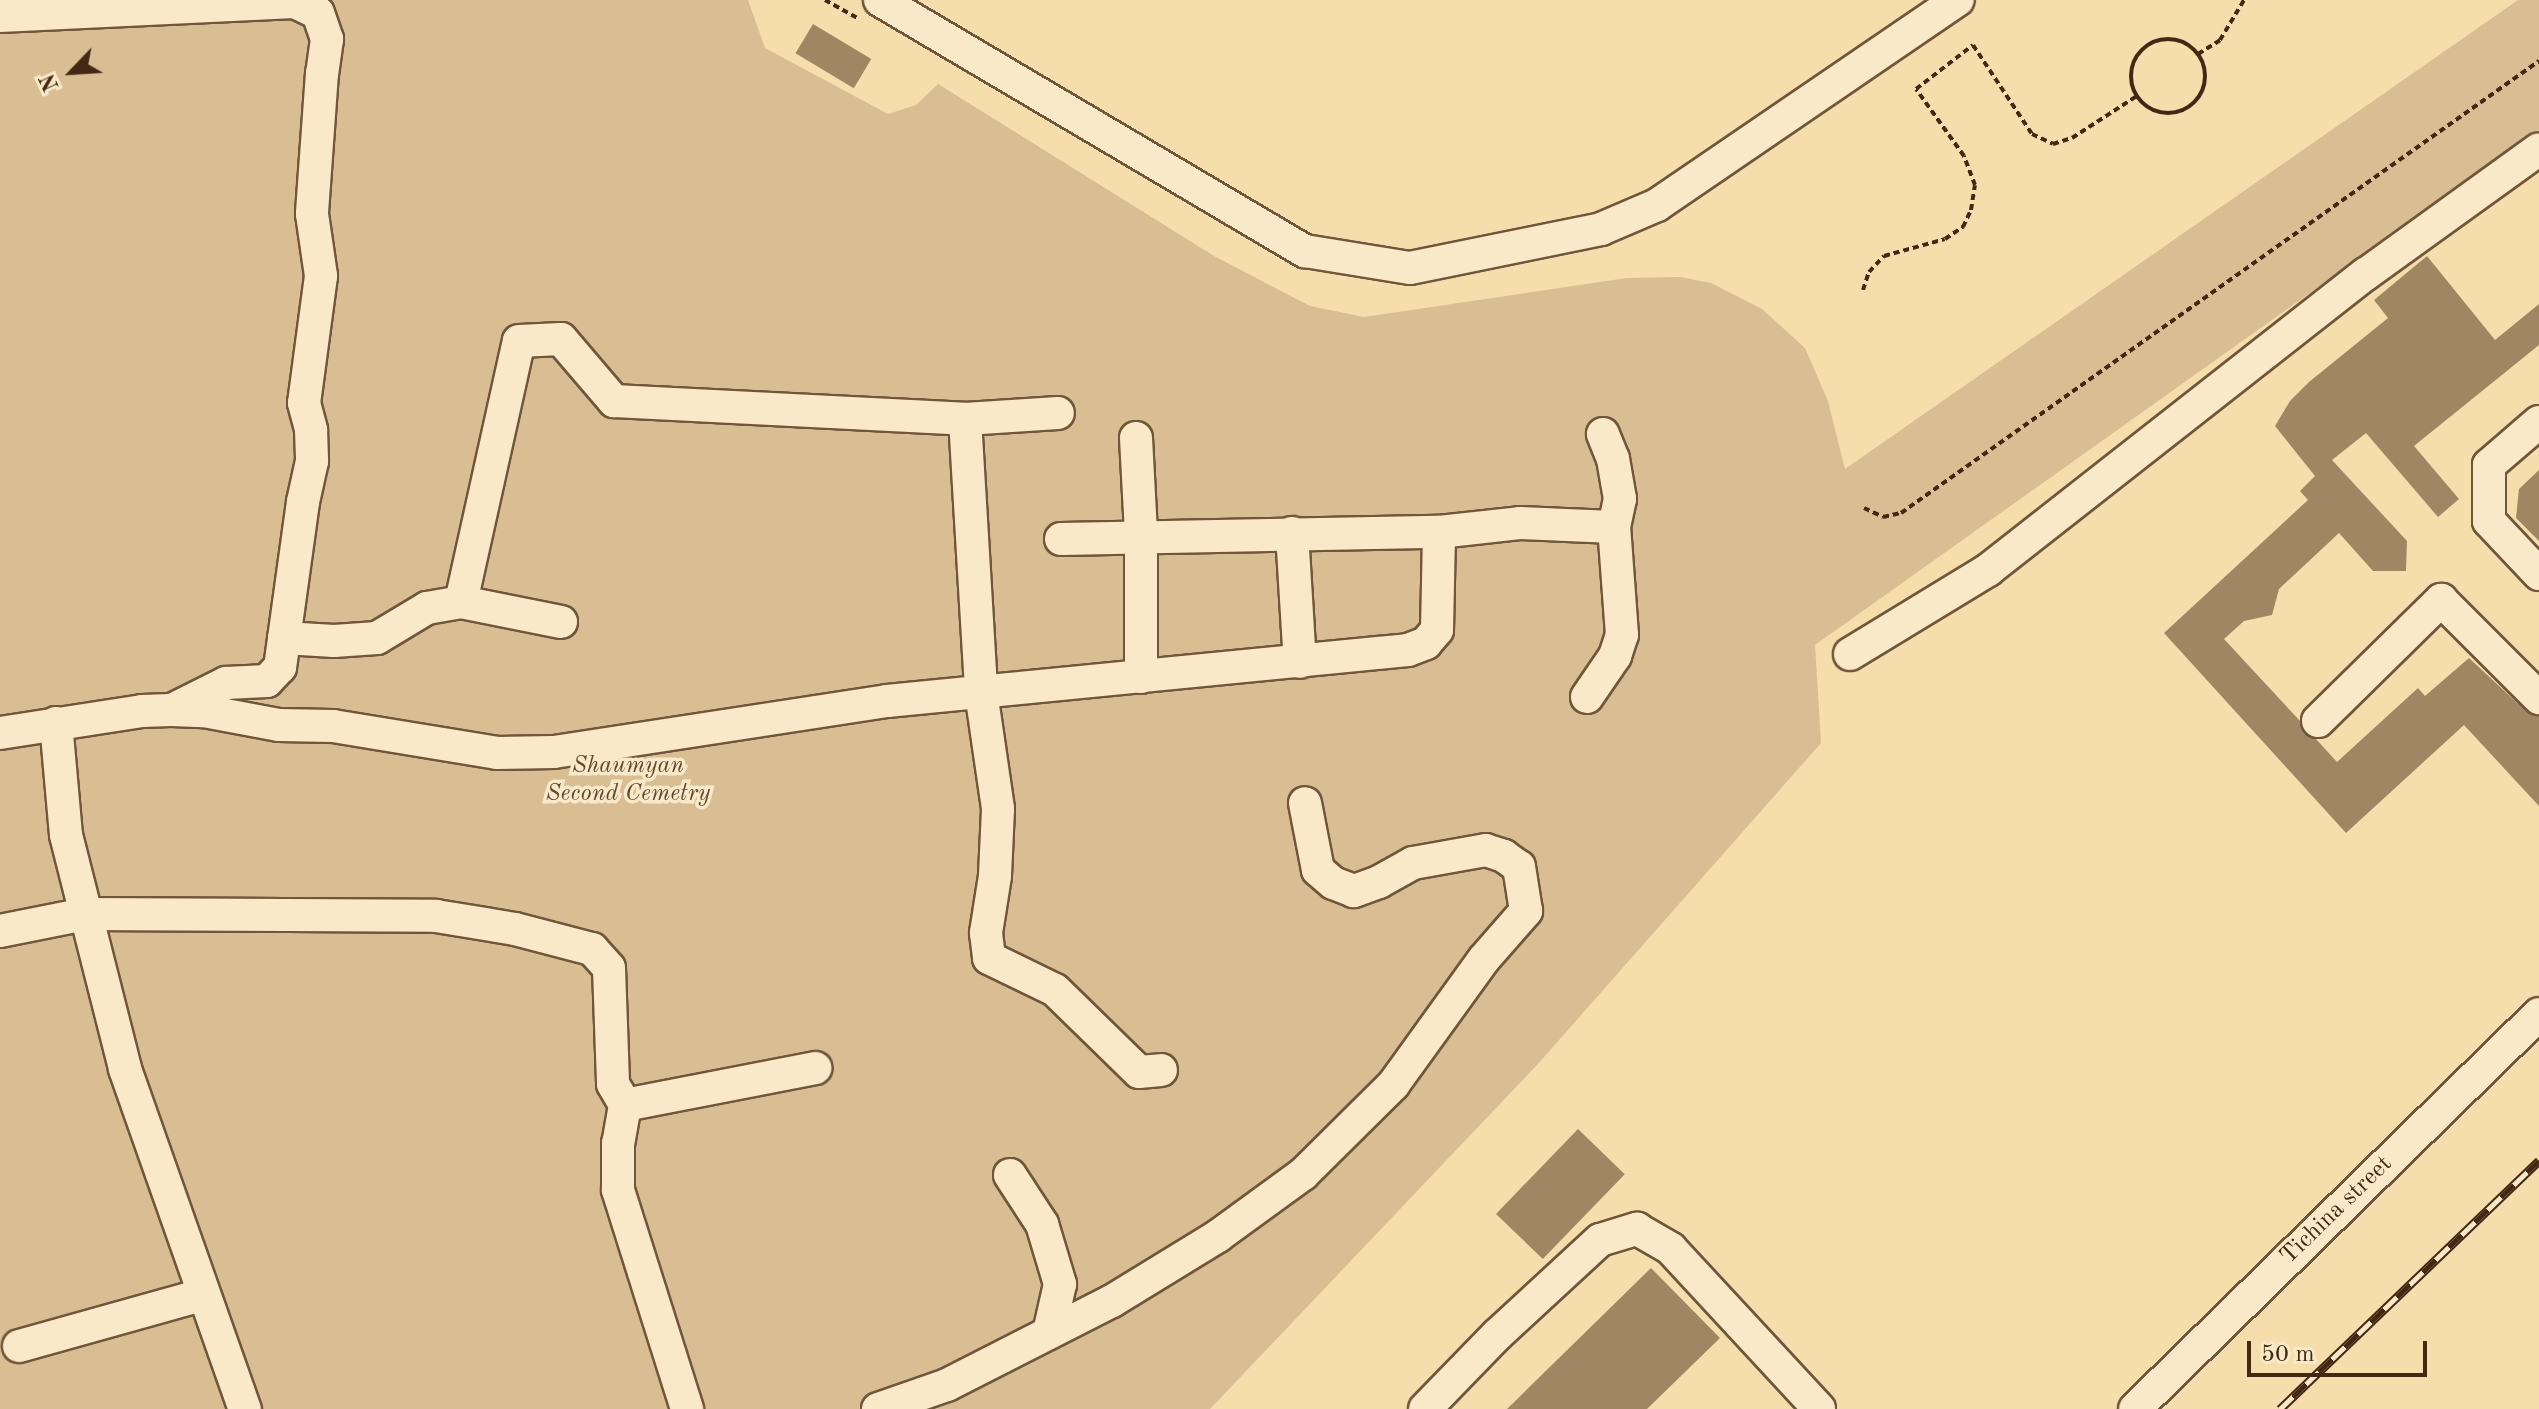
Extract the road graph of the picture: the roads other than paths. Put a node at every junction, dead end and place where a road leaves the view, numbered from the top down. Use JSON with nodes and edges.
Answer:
{"nodes":[{"id":1,"x":880,"y":0,"type":"edge"},
{"id":2,"x":1958,"y":0,"type":"edge"},
{"id":3,"x":0,"y":16,"type":"edge"},
{"id":4,"x":2539,"y":149,"type":"edge"},
{"id":5,"x":1058,"y":413,"type":"dead end"},
{"id":6,"x":965,"y":419,"type":"junction"},
{"id":7,"x":2539,"y":422,"type":"edge"},
{"id":8,"x":1603,"y":434,"type":"dead end"},
{"id":9,"x":1136,"y":438,"type":"dead end"},
{"id":10,"x":1614,"y":527,"type":"junction"},
{"id":11,"x":1439,"y":532,"type":"junction"},
{"id":12,"x":1292,"y":533,"type":"junction"},
{"id":13,"x":1141,"y":535,"type":"junction"},
{"id":14,"x":1061,"y":539,"type":"dead end"},
{"id":15,"x":2539,"y":574,"type":"edge"},
{"id":16,"x":461,"y":602,"type":"junction"},
{"id":17,"x":561,"y":622,"type":"dead end"},
{"id":18,"x":284,"y":638,"type":"junction"},
{"id":19,"x":1850,"y":654,"type":"dead end"},
{"id":20,"x":1300,"y":662,"type":"junction"},
{"id":21,"x":1141,"y":677,"type":"junction"},
{"id":22,"x":981,"y":692,"type":"junction"},
{"id":23,"x":1587,"y":697,"type":"dead end"},
{"id":24,"x":2539,"y":698,"type":"edge"},
{"id":25,"x":171,"y":710,"type":"junction"},
{"id":26,"x":2318,"y":721,"type":"dead end"},
{"id":27,"x":56,"y":723,"type":"junction"},
{"id":28,"x":0,"y":733,"type":"edge"},
{"id":29,"x":1305,"y":803,"type":"dead end"},
{"id":30,"x":85,"y":914,"type":"junction"},
{"id":31,"x":0,"y":931,"type":"edge"},
{"id":32,"x":2539,"y":1014,"type":"edge"},
{"id":33,"x":815,"y":1068,"type":"dead end"},
{"id":34,"x":1161,"y":1070,"type":"dead end"},
{"id":35,"x":625,"y":1105,"type":"junction"},
{"id":36,"x":1010,"y":1175,"type":"dead end"},
{"id":37,"x":202,"y":1295,"type":"junction"},
{"id":38,"x":1049,"y":1333,"type":"junction"},
{"id":39,"x":19,"y":1346,"type":"dead end"},
{"id":40,"x":952,"y":1397,"type":"edge"},
{"id":41,"x":245,"y":1409,"type":"edge"},
{"id":42,"x":687,"y":1409,"type":"edge"},
{"id":43,"x":878,"y":1409,"type":"edge"},
{"id":44,"x":1425,"y":1409,"type":"edge"},
{"id":45,"x":1819,"y":1409,"type":"edge"},
{"id":46,"x":2135,"y":1409,"type":"edge"}],
"edges":[{"from":1,"to":2,"type":"street"},
{"from":3,"to":18,"type":"street"},
{"from":4,"to":19,"type":"street"},
{"from":5,"to":6,"type":"street"},
{"from":6,"to":16,"type":"street"},
{"from":6,"to":22,"type":"street"},
{"from":7,"to":15,"type":"street"},
{"from":8,"to":10,"type":"street"},
{"from":9,"to":13,"type":"street"},
{"from":10,"to":11,"type":"street"},
{"from":10,"to":23,"type":"street"},
{"from":11,"to":12,"type":"street"},
{"from":11,"to":20,"type":"street"},
{"from":12,"to":13,"type":"street"},
{"from":12,"to":20,"type":"street"},
{"from":13,"to":14,"type":"street"},
{"from":13,"to":21,"type":"street"},
{"from":16,"to":17,"type":"street"},
{"from":16,"to":18,"type":"street"},
{"from":18,"to":25,"type":"street"},
{"from":20,"to":21,"type":"street"},
{"from":21,"to":22,"type":"street"},
{"from":22,"to":25,"type":"street"},
{"from":22,"to":34,"type":"street"},
{"from":24,"to":26,"type":"street"},
{"from":25,"to":27,"type":"street"},
{"from":27,"to":28,"type":"street"},
{"from":27,"to":30,"type":"street"},
{"from":29,"to":38,"type":"street"},
{"from":30,"to":31,"type":"street"},
{"from":30,"to":35,"type":"street"},
{"from":30,"to":37,"type":"street"},
{"from":32,"to":46,"type":"street","name":"Tichina street"},
{"from":33,"to":35,"type":"street"},
{"from":35,"to":42,"type":"street"},
{"from":36,"to":38,"type":"street"},
{"from":37,"to":39,"type":"street"},
{"from":37,"to":41,"type":"street"},
{"from":38,"to":40,"type":"street"},
{"from":40,"to":43,"type":"street"},
{"from":44,"to":45,"type":"street"}]}
